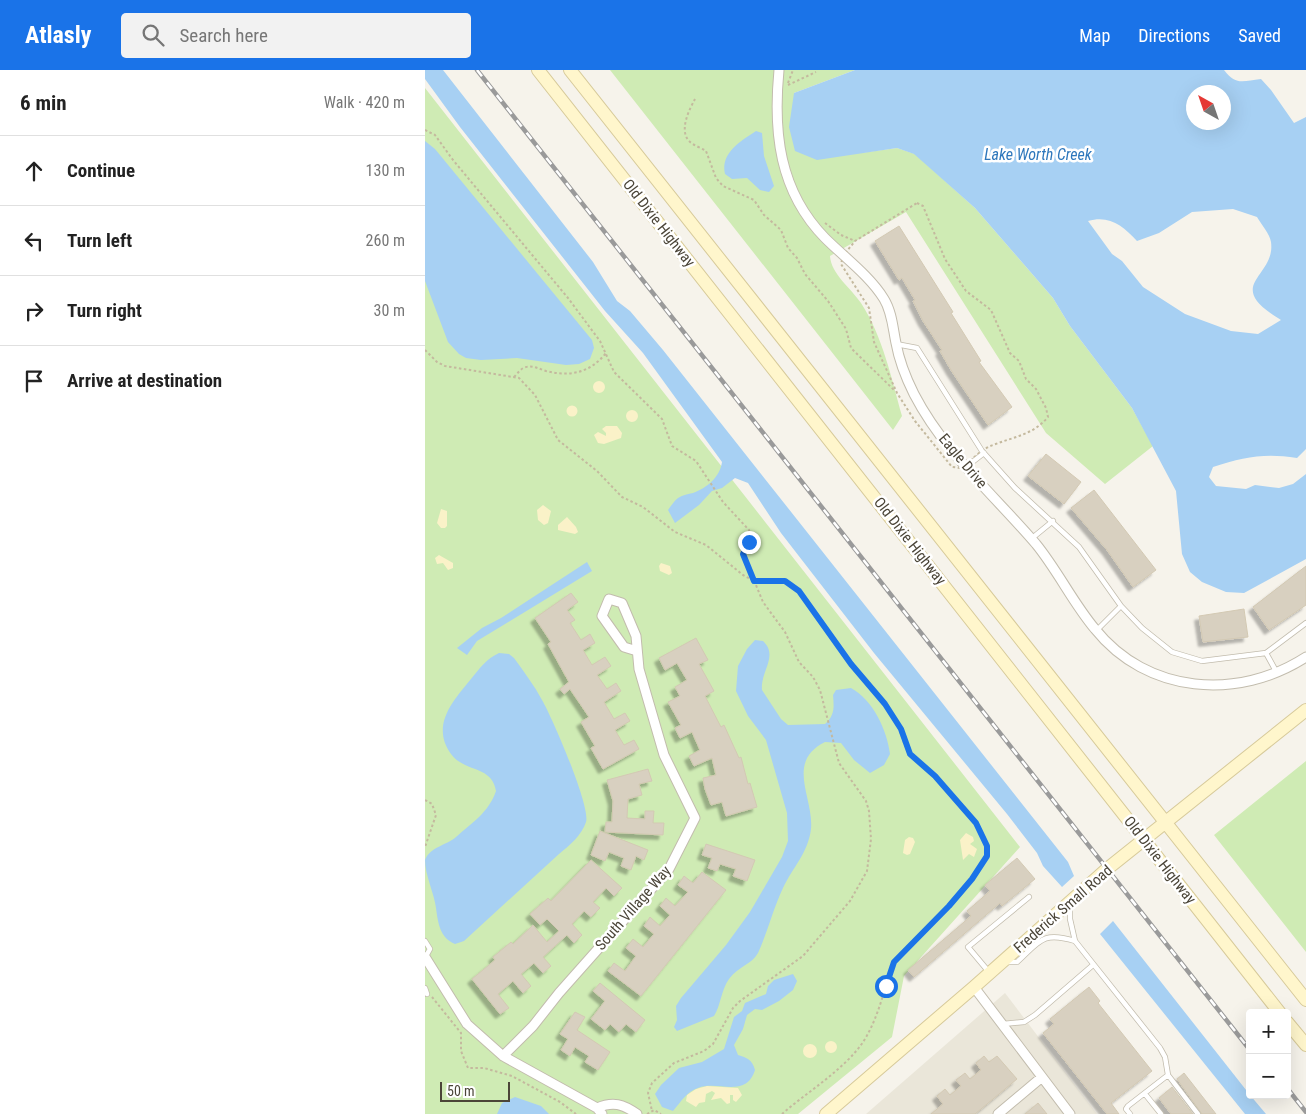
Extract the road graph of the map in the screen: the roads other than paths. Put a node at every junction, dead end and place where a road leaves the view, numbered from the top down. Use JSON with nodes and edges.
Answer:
{"nodes":[{"id":1,"x":538,"y":70,"type":"edge"},
{"id":2,"x":570,"y":70,"type":"edge"},
{"id":3,"x":779,"y":70,"type":"edge"},
{"id":4,"x":896,"y":344,"type":"junction"},
{"id":5,"x":983,"y":452,"type":"junction"},
{"id":6,"x":965,"y":466,"type":"junction"},
{"id":7,"x":1053,"y":521,"type":"junction"},
{"id":8,"x":1031,"y":540,"type":"junction"},
{"id":9,"x":1121,"y":606,"type":"junction"},
{"id":10,"x":1306,"y":623,"type":"edge"},
{"id":11,"x":1096,"y":631,"type":"junction"},
{"id":12,"x":637,"y":651,"type":"junction"},
{"id":13,"x":1266,"y":653,"type":"junction"},
{"id":14,"x":1306,"y":657,"type":"edge"},
{"id":15,"x":1277,"y":673,"type":"junction"},
{"id":16,"x":1306,"y":710,"type":"edge"},
{"id":17,"x":1165,"y":822,"type":"junction"},
{"id":18,"x":1144,"y":840,"type":"junction"},
{"id":19,"x":1029,"y":897,"type":"dead end"},
{"id":20,"x":1071,"y":902,"type":"junction"},
{"id":21,"x":425,"y":941,"type":"edge"},
{"id":22,"x":1075,"y":941,"type":"junction"},
{"id":23,"x":425,"y":958,"type":"edge"},
{"id":24,"x":1003,"y":962,"type":"junction"},
{"id":25,"x":1093,"y":966,"type":"junction"},
{"id":26,"x":990,"y":974,"type":"junction"},
{"id":27,"x":974,"y":987,"type":"junction"},
{"id":28,"x":425,"y":988,"type":"edge"},
{"id":29,"x":427,"y":994,"type":"road end"},
{"id":30,"x":1306,"y":1000,"type":"edge"},
{"id":31,"x":1277,"y":1009,"type":"edge"},
{"id":32,"x":1003,"y":1024,"type":"junction"},
{"id":33,"x":1291,"y":1027,"type":"edge"},
{"id":34,"x":1306,"y":1046,"type":"edge"},
{"id":35,"x":503,"y":1056,"type":"junction"},
{"id":36,"x":1168,"y":1075,"type":"junction"},
{"id":37,"x":1042,"y":1077,"type":"junction"},
{"id":38,"x":1145,"y":1094,"type":"junction"},
{"id":39,"x":599,"y":1111,"type":"edge"},
{"id":40,"x":637,"y":1114,"type":"edge"},
{"id":41,"x":826,"y":1114,"type":"edge"},
{"id":42,"x":998,"y":1114,"type":"edge"},
{"id":43,"x":1070,"y":1114,"type":"edge"},
{"id":44,"x":1130,"y":1114,"type":"edge"},
{"id":45,"x":1161,"y":1114,"type":"edge"},
{"id":46,"x":1198,"y":1114,"type":"edge"}],
"edges":[{"from":1,"to":18,"type":"main road","name":"Old Dixie Highway"},
{"from":2,"to":17,"type":"main road","name":"Old Dixie Highway"},
{"from":3,"to":4,"type":"street","name":"Eagle Drive"},
{"from":4,"to":5,"type":"lane"},
{"from":4,"to":6,"type":"street","name":"Eagle Drive"},
{"from":5,"to":6,"type":"lane"},
{"from":5,"to":7,"type":"lane"},
{"from":6,"to":8,"type":"street","name":"Eagle Drive"},
{"from":7,"to":8,"type":"lane"},
{"from":7,"to":9,"type":"lane"},
{"from":8,"to":11,"type":"street","name":"Eagle Drive"},
{"from":9,"to":11,"type":"lane"},
{"from":9,"to":13,"type":"lane"},
{"from":10,"to":13,"type":"lane"},
{"from":11,"to":15,"type":"street","name":"Eagle Drive"},
{"from":12,"to":12,"type":"street","name":"South Village Way"},
{"from":12,"to":35,"type":"street","name":"South Village Way"},
{"from":13,"to":15,"type":"lane"},
{"from":14,"to":15,"type":"street","name":"Eagle Drive"},
{"from":16,"to":17,"type":"main road","name":"Frederick Small Road"},
{"from":17,"to":18,"type":"main road","name":"Frederick Small Road"},
{"from":17,"to":30,"type":"main road","name":"Old Dixie Highway"},
{"from":18,"to":20,"type":"main road","name":"Frederick Small Road"},
{"from":18,"to":31,"type":"main road","name":"Old Dixie Highway"},
{"from":19,"to":26,"type":"lane"},
{"from":20,"to":22,"type":"lane"},
{"from":20,"to":24,"type":"main road","name":"Frederick Small Road"},
{"from":21,"to":23,"type":"lane"},
{"from":22,"to":24,"type":"lane"},
{"from":22,"to":25,"type":"lane"},
{"from":23,"to":35,"type":"street"},
{"from":24,"to":26,"type":"main road","name":"Frederick Small Road"},
{"from":25,"to":32,"type":"lane"},
{"from":25,"to":36,"type":"lane"},
{"from":26,"to":27,"type":"main road","name":"Frederick Small Road"},
{"from":27,"to":32,"type":"street"},
{"from":27,"to":41,"type":"main road","name":"Frederick Small Road"},
{"from":28,"to":29,"type":"lane"},
{"from":32,"to":37,"type":"street"},
{"from":33,"to":34,"type":"main road"},
{"from":35,"to":39,"type":"street"},
{"from":36,"to":38,"type":"lane"},
{"from":36,"to":46,"type":"lane"},
{"from":37,"to":42,"type":"street"},
{"from":37,"to":43,"type":"street"},
{"from":38,"to":44,"type":"lane"},
{"from":38,"to":45,"type":"lane"},
{"from":39,"to":40,"type":"street"}]}
